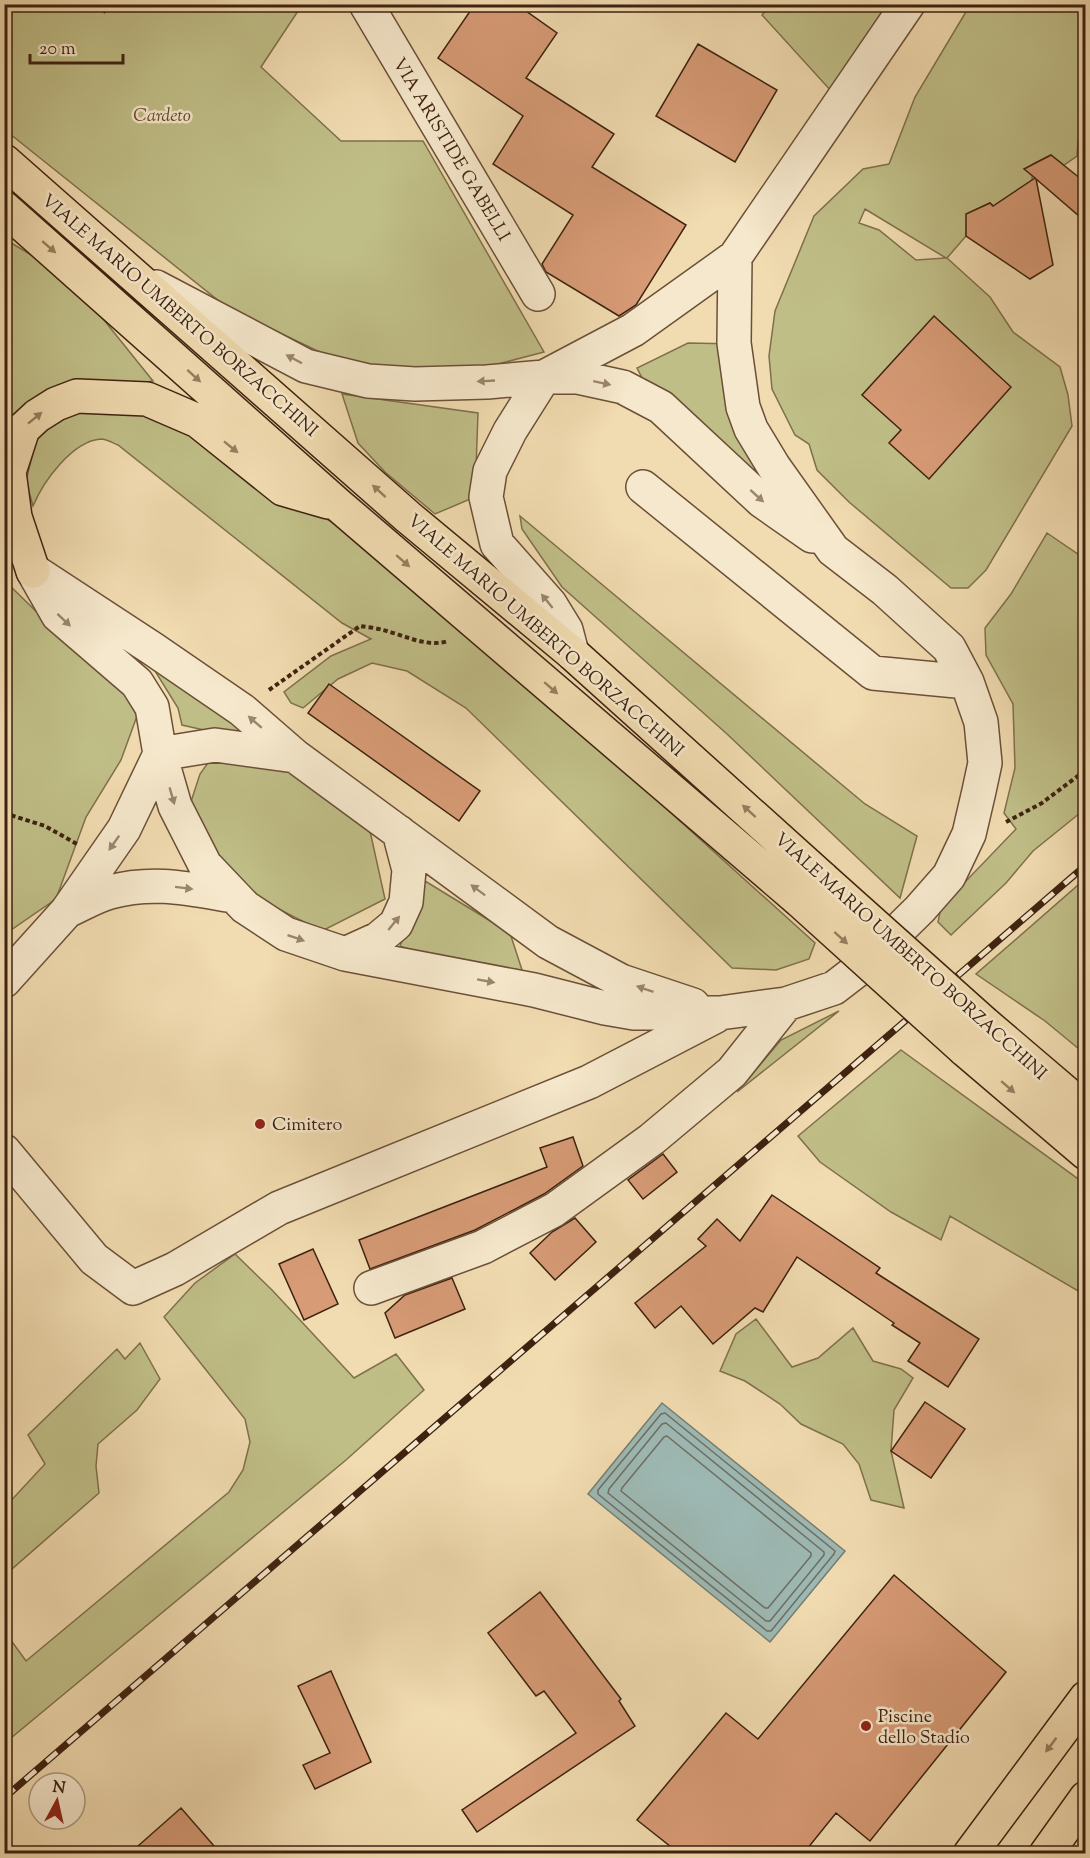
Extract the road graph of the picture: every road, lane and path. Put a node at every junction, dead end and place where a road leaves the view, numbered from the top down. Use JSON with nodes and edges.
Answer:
{"nodes":[{"id":1,"x":115,"y":4,"type":"edge"},
{"id":2,"x":366,"y":4,"type":"edge"},
{"id":3,"x":908,"y":4,"type":"edge"},
{"id":4,"x":103,"y":12,"type":"dead end"},
{"id":5,"x":4,"y":161,"type":"edge"},
{"id":6,"x":4,"y":208,"type":"edge"},
{"id":7,"x":735,"y":257,"type":"junction"},
{"id":8,"x":139,"y":278,"type":"junction"},
{"id":9,"x":538,"y":294,"type":"dead end"},
{"id":10,"x":544,"y":377,"type":"junction"},
{"id":11,"x":643,"y":487,"type":"dead end"},
{"id":12,"x":337,"y":504,"type":"junction"},
{"id":13,"x":4,"y":537,"type":"edge"},
{"id":14,"x":833,"y":550,"type":"junction"},
{"id":15,"x":33,"y":571,"type":"junction"},
{"id":16,"x":479,"y":626,"type":"junction"},
{"id":17,"x":572,"y":653,"type":"junction"},
{"id":18,"x":968,"y":682,"type":"junction"},
{"id":19,"x":242,"y":710,"type":"junction"},
{"id":20,"x":160,"y":754,"type":"junction"},
{"id":21,"x":295,"y":756,"type":"junction"},
{"id":22,"x":1086,"y":770,"type":"edge"},
{"id":23,"x":4,"y":813,"type":"edge"},
{"id":24,"x":399,"y":832,"type":"junction"},
{"id":25,"x":969,"y":834,"type":"junction"},
{"id":26,"x":103,"y":859,"type":"junction"},
{"id":27,"x":234,"y":896,"type":"junction"},
{"id":28,"x":67,"y":911,"type":"junction"},
{"id":29,"x":345,"y":954,"type":"junction"},
{"id":30,"x":4,"y":981,"type":"edge"},
{"id":31,"x":786,"y":1004,"type":"junction"},
{"id":32,"x":720,"y":1013,"type":"junction"},
{"id":33,"x":1086,"y":1110,"type":"edge"},
{"id":34,"x":4,"y":1151,"type":"edge"},
{"id":35,"x":1086,"y":1153,"type":"edge"},
{"id":36,"x":371,"y":1288,"type":"dead end"},
{"id":37,"x":1086,"y":1698,"type":"edge"},
{"id":38,"x":1086,"y":1798,"type":"edge"},
{"id":39,"x":970,"y":1854,"type":"edge"},
{"id":40,"x":1046,"y":1854,"type":"edge"}],
"edges":[{"from":1,"to":4,"type":"path"},
{"from":2,"to":9,"type":"street","name":"VIA ARISTIDE GABELLI"},
{"from":3,"to":7,"type":"street"},
{"from":5,"to":8,"type":"main road","name":"VIALE MARIO UMBERTO BORZACCHINI"},
{"from":6,"to":12,"type":"main road","name":"VIALE MARIO UMBERTO BORZACCHINI","one_way":true},
{"from":7,"to":10,"type":"street"},
{"from":7,"to":14,"type":"street"},
{"from":10,"to":8,"type":"street","one_way":true},
{"from":17,"to":8,"type":"main road","name":"VIALE MARIO UMBERTO BORZACCHINI","one_way":true},
{"from":10,"to":14,"type":"street","one_way":true},
{"from":17,"to":10,"type":"street","one_way":true},
{"from":11,"to":18,"type":"street"},
{"from":15,"to":12,"type":"main road","one_way":true},
{"from":12,"to":16,"type":"main road","name":"VIALE MARIO UMBERTO BORZACCHINI","one_way":true},
{"from":13,"to":15,"type":"main road"},
{"from":14,"to":18,"type":"street"},
{"from":15,"to":19,"type":"street"},
{"from":15,"to":20,"type":"street","one_way":true},
{"from":16,"to":19,"type":"path"},
{"from":16,"to":35,"type":"main road","name":"VIALE MARIO UMBERTO BORZACCHINI","one_way":true,"bridge":true},
{"from":33,"to":17,"type":"main road","name":"VIALE MARIO UMBERTO BORZACCHINI","one_way":true,"bridge":true},
{"from":18,"to":25,"type":"street"},
{"from":21,"to":19,"type":"street","one_way":true},
{"from":20,"to":21,"type":"street"},
{"from":20,"to":26,"type":"street","one_way":true},
{"from":20,"to":27,"type":"street","one_way":true},
{"from":21,"to":24,"type":"street"},
{"from":22,"to":25,"type":"path"},
{"from":23,"to":26,"type":"path"},
{"from":29,"to":24,"type":"street","one_way":true},
{"from":32,"to":24,"type":"street","one_way":true},
{"from":25,"to":31,"type":"street"},
{"from":26,"to":28,"type":"street"},
{"from":28,"to":27,"type":"street","one_way":true},
{"from":27,"to":29,"type":"street","one_way":true},
{"from":28,"to":30,"type":"street"},
{"from":29,"to":32,"type":"street","one_way":true},
{"from":31,"to":32,"type":"street"},
{"from":31,"to":36,"type":"street"},
{"from":32,"to":34,"type":"street"},
{"from":37,"to":39,"type":"main road","one_way":true},
{"from":38,"to":40,"type":"main road"}]}
